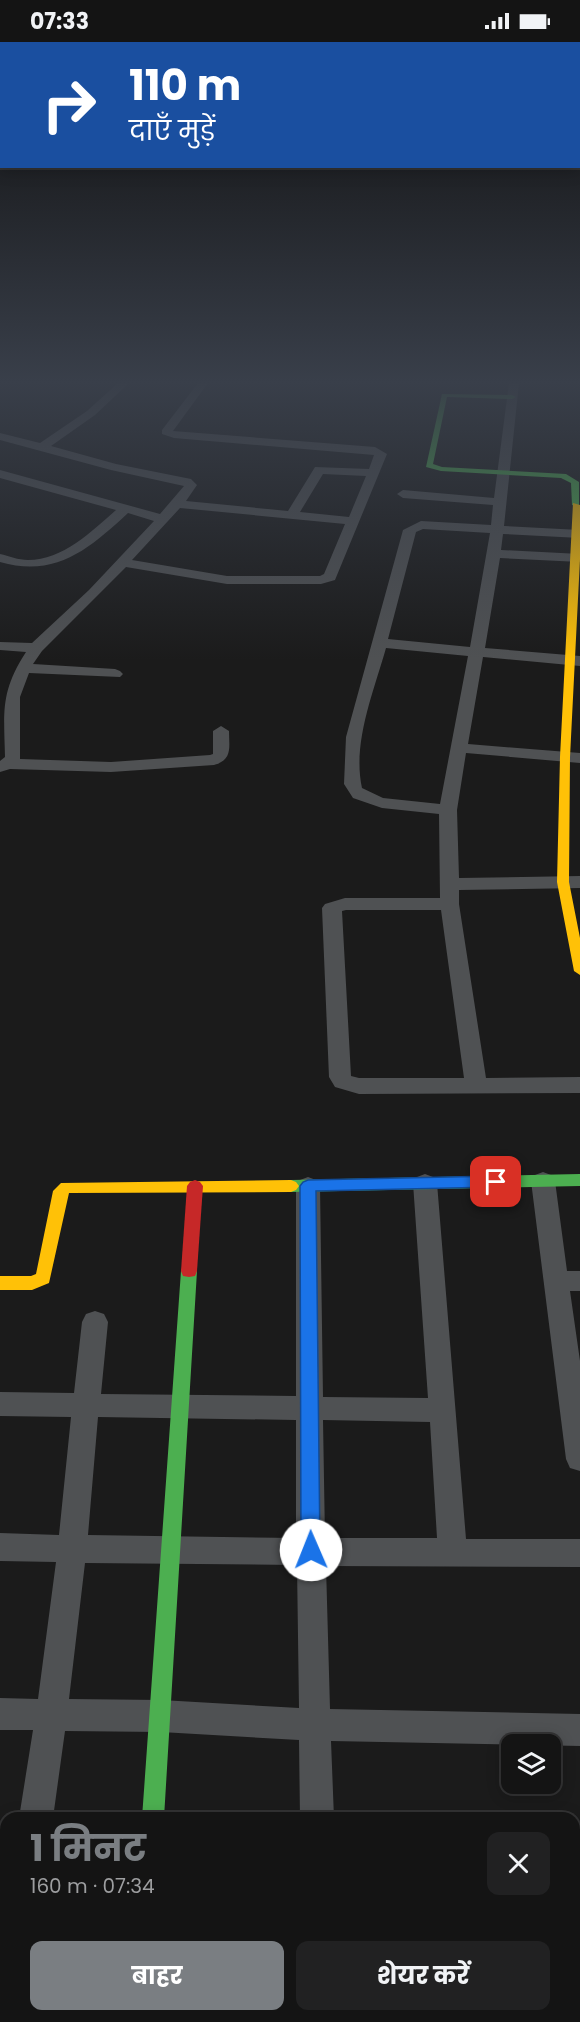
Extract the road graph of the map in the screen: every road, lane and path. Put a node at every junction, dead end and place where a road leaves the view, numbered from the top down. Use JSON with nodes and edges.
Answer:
{"nodes":[{"id":1,"x":5,"y":475,"type":"edge"},
{"id":2,"x":154,"y":475,"type":"edge"},
{"id":3,"x":316,"y":475,"type":"edge"},
{"id":4,"x":373,"y":475,"type":"edge"},
{"id":5,"x":505,"y":475,"type":"edge"},
{"id":6,"x":551,"y":475,"type":"edge"},
{"id":7,"x":403,"y":494,"type":"dead end"},
{"id":8,"x":500,"y":502,"type":"junction"},
{"id":9,"x":177,"y":504,"type":"junction"},
{"id":10,"x":124,"y":510,"type":"junction"},
{"id":11,"x":292,"y":515,"type":"junction"},
{"id":12,"x":163,"y":519,"type":"junction"},
{"id":13,"x":352,"y":520,"type":"junction"},
{"id":14,"x":497,"y":529,"type":"junction"},
{"id":15,"x":578,"y":534,"type":"edge"},
{"id":16,"x":494,"y":554,"type":"junction"},
{"id":17,"x":0,"y":558,"type":"edge"},
{"id":18,"x":577,"y":558,"type":"edge"},
{"id":19,"x":122,"y":562,"type":"junction"},
{"id":20,"x":378,"y":643,"type":"junction"},
{"id":21,"x":0,"y":646,"type":"edge"},
{"id":22,"x":36,"y":648,"type":"junction"},
{"id":23,"x":476,"y":652,"type":"junction"},
{"id":24,"x":574,"y":661,"type":"edge"},
{"id":25,"x":23,"y":668,"type":"junction"},
{"id":26,"x":115,"y":674,"type":"dead end"},
{"id":27,"x":221,"y":731,"type":"dead end"},
{"id":28,"x":460,"y":748,"type":"junction"},
{"id":29,"x":572,"y":758,"type":"edge"},
{"id":30,"x":4,"y":766,"type":"edge"},
{"id":31,"x":448,"y":810,"type":"junction"},
{"id":32,"x":571,"y":882,"type":"edge"},
{"id":33,"x":449,"y":894,"type":"junction"},
{"id":34,"x":580,"y":971,"type":"edge"},
{"id":35,"x":476,"y":1084,"type":"junction"},
{"id":36,"x":580,"y":1085,"type":"edge"},
{"id":37,"x":580,"y":1180,"type":"edge"},
{"id":38,"x":543,"y":1181,"type":"junction"},
{"id":39,"x":425,"y":1183,"type":"junction"},
{"id":40,"x":195,"y":1186,"type":"junction"},
{"id":41,"x":308,"y":1186,"type":"junction"},
{"id":42,"x":568,"y":1281,"type":"edge"},
{"id":43,"x":0,"y":1283,"type":"edge"},
{"id":44,"x":95,"y":1322,"type":"dead end"},
{"id":45,"x":0,"y":1404,"type":"edge"},
{"id":46,"x":85,"y":1405,"type":"junction"},
{"id":47,"x":179,"y":1407,"type":"junction"},
{"id":48,"x":309,"y":1408,"type":"junction"},
{"id":49,"x":441,"y":1410,"type":"junction"},
{"id":50,"x":580,"y":1459,"type":"edge"},
{"id":51,"x":0,"y":1547,"type":"edge"},
{"id":52,"x":72,"y":1548,"type":"junction"},
{"id":53,"x":311,"y":1550,"type":"junction"},
{"id":54,"x":173,"y":1551,"type":"junction"},
{"id":55,"x":453,"y":1552,"type":"junction"},
{"id":56,"x":580,"y":1553,"type":"edge"},
{"id":57,"x":0,"y":1714,"type":"edge"},
{"id":58,"x":52,"y":1715,"type":"junction"},
{"id":59,"x":161,"y":1716,"type":"junction"},
{"id":60,"x":315,"y":1725,"type":"junction"},
{"id":61,"x":580,"y":1731,"type":"edge"},
{"id":62,"x":37,"y":1812,"type":"edge"},
{"id":63,"x":153,"y":1812,"type":"edge"},
{"id":64,"x":316,"y":1812,"type":"edge"}],
"edges":[{"from":1,"to":10,"type":"street"},
{"from":2,"to":9,"type":"street"},
{"from":3,"to":11,"type":"street"},
{"from":4,"to":13,"type":"street"},
{"from":5,"to":8,"type":"street"},
{"from":6,"to":15,"type":"street"},
{"from":7,"to":8,"type":"street"},
{"from":8,"to":14,"type":"street"},
{"from":9,"to":11,"type":"street"},
{"from":9,"to":12,"type":"street"},
{"from":10,"to":12,"type":"street"},
{"from":10,"to":17,"type":"street"},
{"from":11,"to":13,"type":"street"},
{"from":12,"to":19,"type":"street"},
{"from":13,"to":19,"type":"street"},
{"from":14,"to":15,"type":"street"},
{"from":14,"to":16,"type":"street"},
{"from":14,"to":20,"type":"street"},
{"from":15,"to":18,"type":"street"},
{"from":16,"to":18,"type":"street"},
{"from":16,"to":23,"type":"street"},
{"from":18,"to":24,"type":"street"},
{"from":19,"to":22,"type":"street"},
{"from":20,"to":23,"type":"street"},
{"from":20,"to":31,"type":"street"},
{"from":21,"to":22,"type":"street"},
{"from":22,"to":25,"type":"street"},
{"from":23,"to":24,"type":"street"},
{"from":23,"to":28,"type":"street"},
{"from":24,"to":29,"type":"street"},
{"from":25,"to":26,"type":"street"},
{"from":25,"to":30,"type":"street"},
{"from":27,"to":30,"type":"street"},
{"from":28,"to":29,"type":"street"},
{"from":28,"to":31,"type":"street"},
{"from":29,"to":32,"type":"street"},
{"from":31,"to":33,"type":"street"},
{"from":32,"to":33,"type":"street"},
{"from":32,"to":34,"type":"street"},
{"from":33,"to":35,"type":"street"},
{"from":33,"to":35,"type":"street"},
{"from":35,"to":36,"type":"street"},
{"from":37,"to":38,"type":"street"},
{"from":38,"to":39,"type":"street"},
{"from":38,"to":42,"type":"street"},
{"from":39,"to":41,"type":"street"},
{"from":39,"to":49,"type":"street"},
{"from":40,"to":41,"type":"street"},
{"from":40,"to":43,"type":"street"},
{"from":40,"to":47,"type":"street"},
{"from":41,"to":48,"type":"street"},
{"from":42,"to":50,"type":"street"},
{"from":44,"to":46,"type":"street"},
{"from":45,"to":46,"type":"street"},
{"from":46,"to":47,"type":"street"},
{"from":46,"to":52,"type":"street"},
{"from":47,"to":48,"type":"street"},
{"from":47,"to":54,"type":"street"},
{"from":48,"to":49,"type":"street"},
{"from":48,"to":53,"type":"street"},
{"from":49,"to":55,"type":"street"},
{"from":51,"to":52,"type":"street"},
{"from":52,"to":54,"type":"street"},
{"from":52,"to":58,"type":"street"},
{"from":53,"to":54,"type":"street"},
{"from":53,"to":55,"type":"street"},
{"from":53,"to":60,"type":"street"},
{"from":54,"to":59,"type":"street"},
{"from":55,"to":56,"type":"street"},
{"from":57,"to":58,"type":"street"},
{"from":58,"to":59,"type":"street"},
{"from":58,"to":62,"type":"street"},
{"from":59,"to":60,"type":"street"},
{"from":59,"to":63,"type":"street"},
{"from":60,"to":61,"type":"street"},
{"from":60,"to":64,"type":"street"}]}
